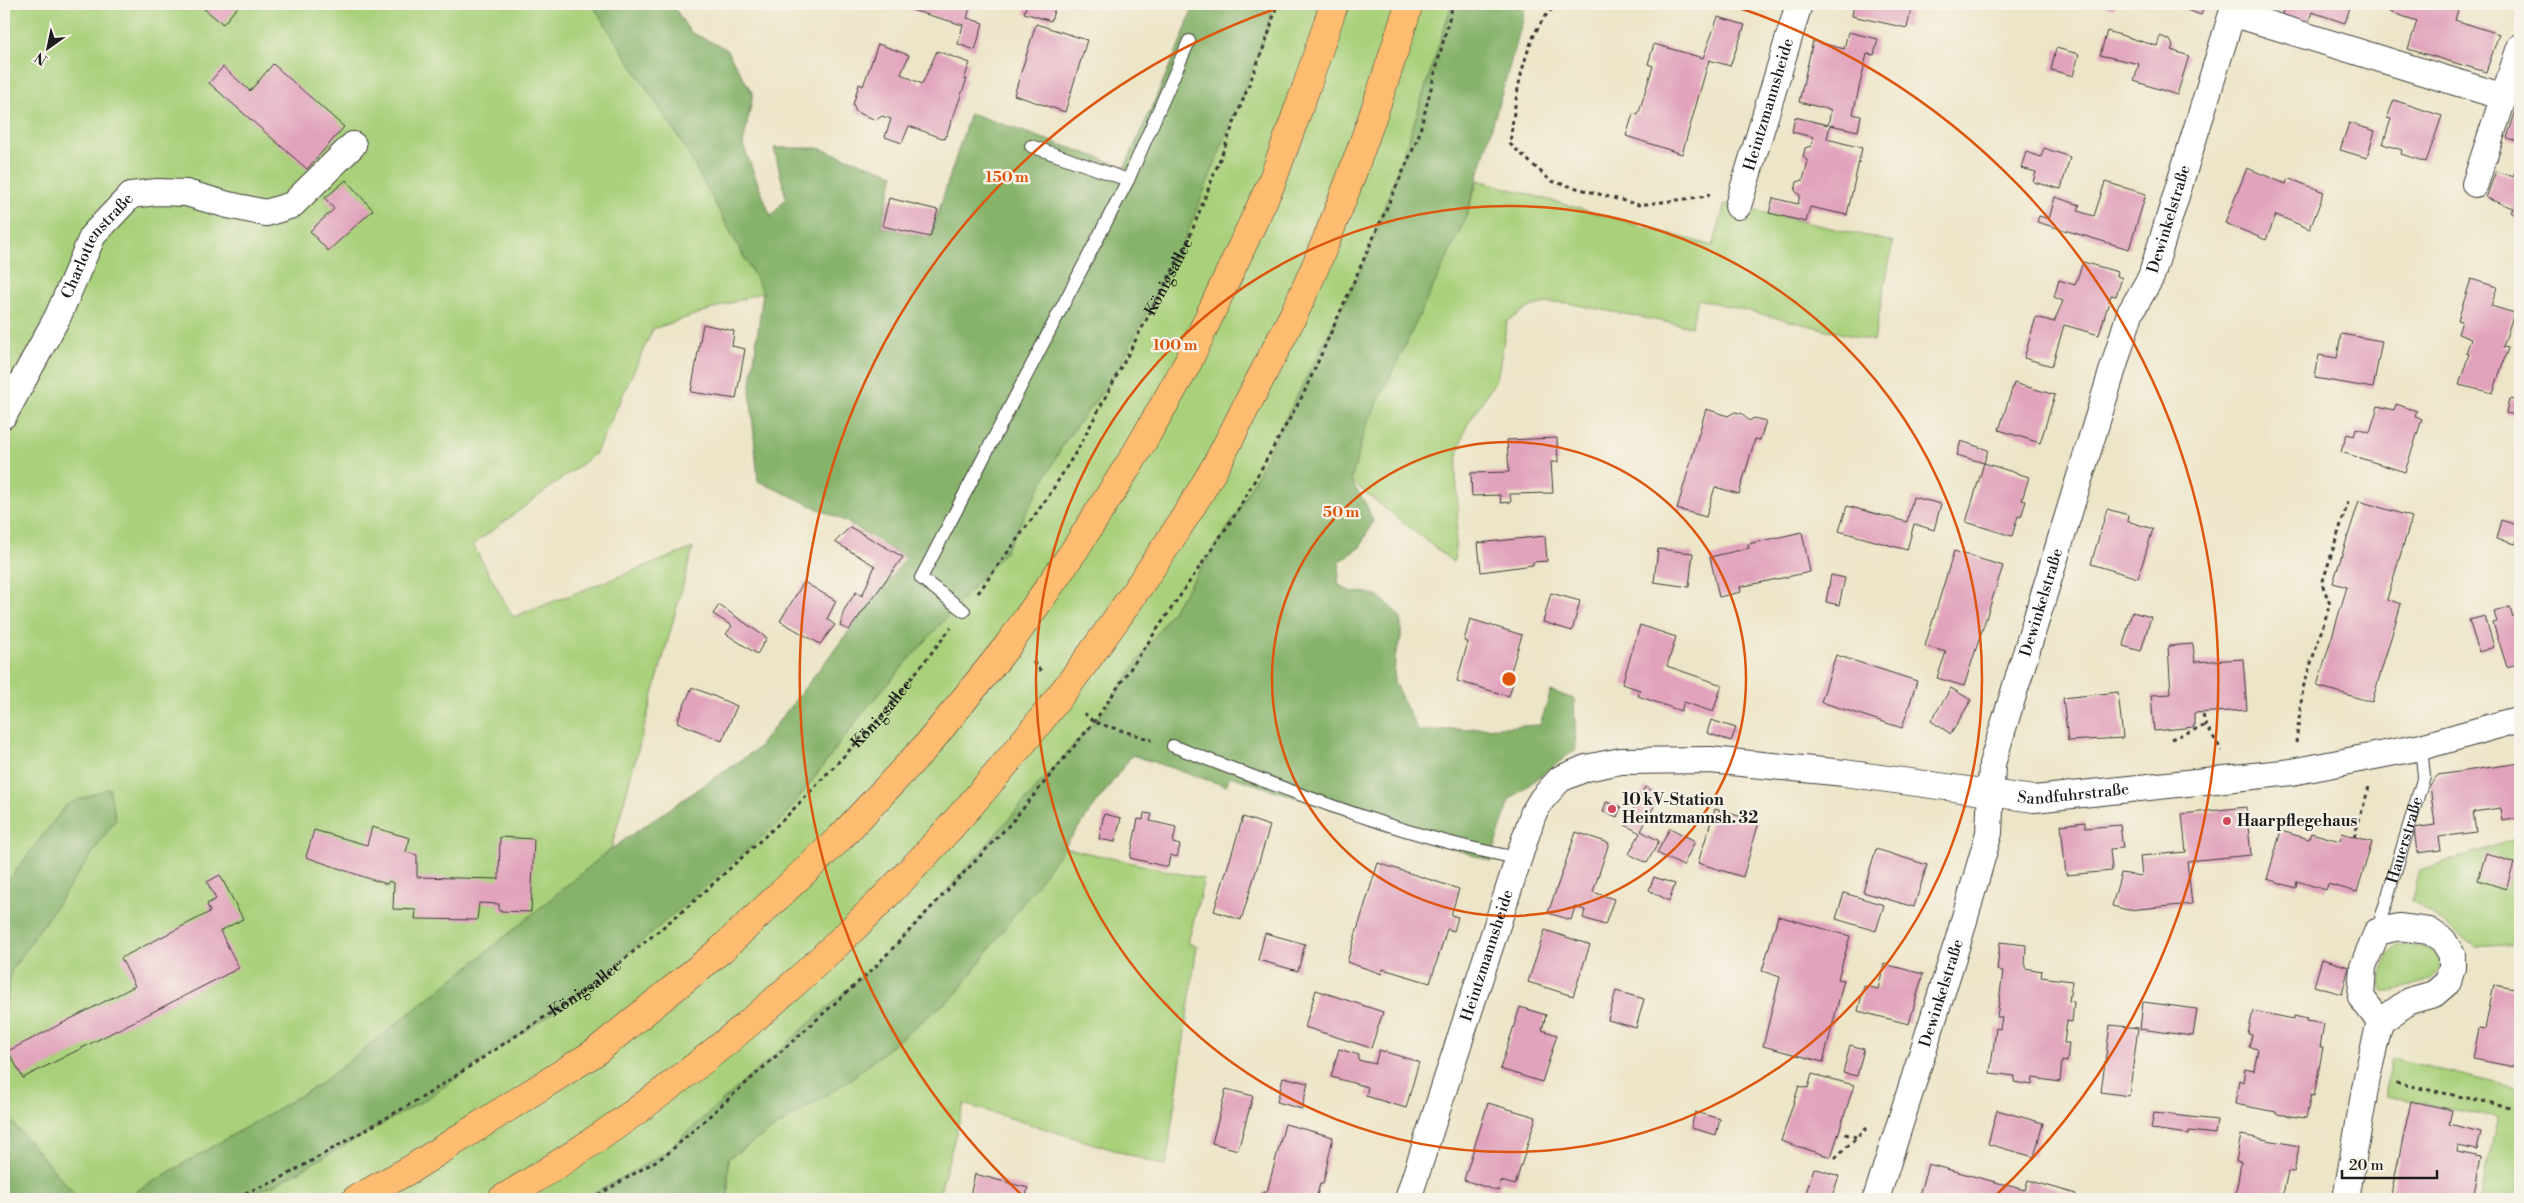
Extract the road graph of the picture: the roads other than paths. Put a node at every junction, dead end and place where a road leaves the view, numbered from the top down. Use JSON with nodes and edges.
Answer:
{"nodes":[{"id":1,"x":1334,"y":4,"type":"edge"},
{"id":2,"x":1409,"y":4,"type":"edge"},
{"id":3,"x":1800,"y":4,"type":"edge"},
{"id":4,"x":2233,"y":8,"type":"edge"},
{"id":5,"x":1189,"y":40,"type":"dead end"},
{"id":6,"x":2520,"y":47,"type":"edge"},
{"id":7,"x":2504,"y":97,"type":"junction"},
{"id":8,"x":352,"y":144,"type":"dead end"},
{"id":9,"x":1031,"y":146,"type":"dead end"},
{"id":10,"x":1128,"y":180,"type":"junction"},
{"id":11,"x":2475,"y":184,"type":"dead end"},
{"id":12,"x":1738,"y":206,"type":"dead end"},
{"id":13,"x":4,"y":415,"type":"edge"},
{"id":14,"x":964,"y":611,"type":"road end"},
{"id":15,"x":2520,"y":719,"type":"edge"},
{"id":16,"x":1173,"y":746,"type":"dead end"},
{"id":17,"x":2421,"y":747,"type":"junction"},
{"id":18,"x":1620,"y":761,"type":"joint"},
{"id":19,"x":1990,"y":793,"type":"junction"},
{"id":20,"x":1518,"y":858,"type":"junction"},
{"id":21,"x":2377,"y":932,"type":"junction"},
{"id":22,"x":2380,"y":1022,"type":"junction"},
{"id":23,"x":356,"y":1199,"type":"edge"},
{"id":24,"x":502,"y":1199,"type":"edge"},
{"id":25,"x":1408,"y":1199,"type":"edge"},
{"id":26,"x":1876,"y":1199,"type":"edge"},
{"id":27,"x":2346,"y":1199,"type":"edge"}],
"edges":[{"from":1,"to":23,"type":"main road"},
{"from":2,"to":24,"type":"main road"},
{"from":3,"to":12,"type":"street","name":"Heintzmannsheide"},
{"from":4,"to":7,"type":"street","name":"Dewinkelstraße"},
{"from":4,"to":19,"type":"street","name":"Dewinkelstraße"},
{"from":5,"to":10,"type":"lane"},
{"from":6,"to":7,"type":"street"},
{"from":7,"to":11,"type":"street"},
{"from":8,"to":13,"type":"street","name":"Charlottenstraße"},
{"from":9,"to":10,"type":"lane"},
{"from":10,"to":14,"type":"lane"},
{"from":15,"to":17,"type":"street","name":"Sandfuhrstraße"},
{"from":16,"to":20,"type":"lane"},
{"from":17,"to":19,"type":"street","name":"Sandfuhrstraße"},
{"from":17,"to":21,"type":"lane","name":"Hauerstraße"},
{"from":18,"to":19,"type":"street","name":"Sandfuhrstraße"},
{"from":18,"to":20,"type":"street","name":"Heintzmannsheide"},
{"from":19,"to":26,"type":"street","name":"Dewinkelstraße"},
{"from":20,"to":25,"type":"street","name":"Heintzmannsheide"},
{"from":21,"to":22,"type":"street","name":"Hauerstraße"},
{"from":21,"to":22,"type":"street"},
{"from":22,"to":27,"type":"street"}]}
